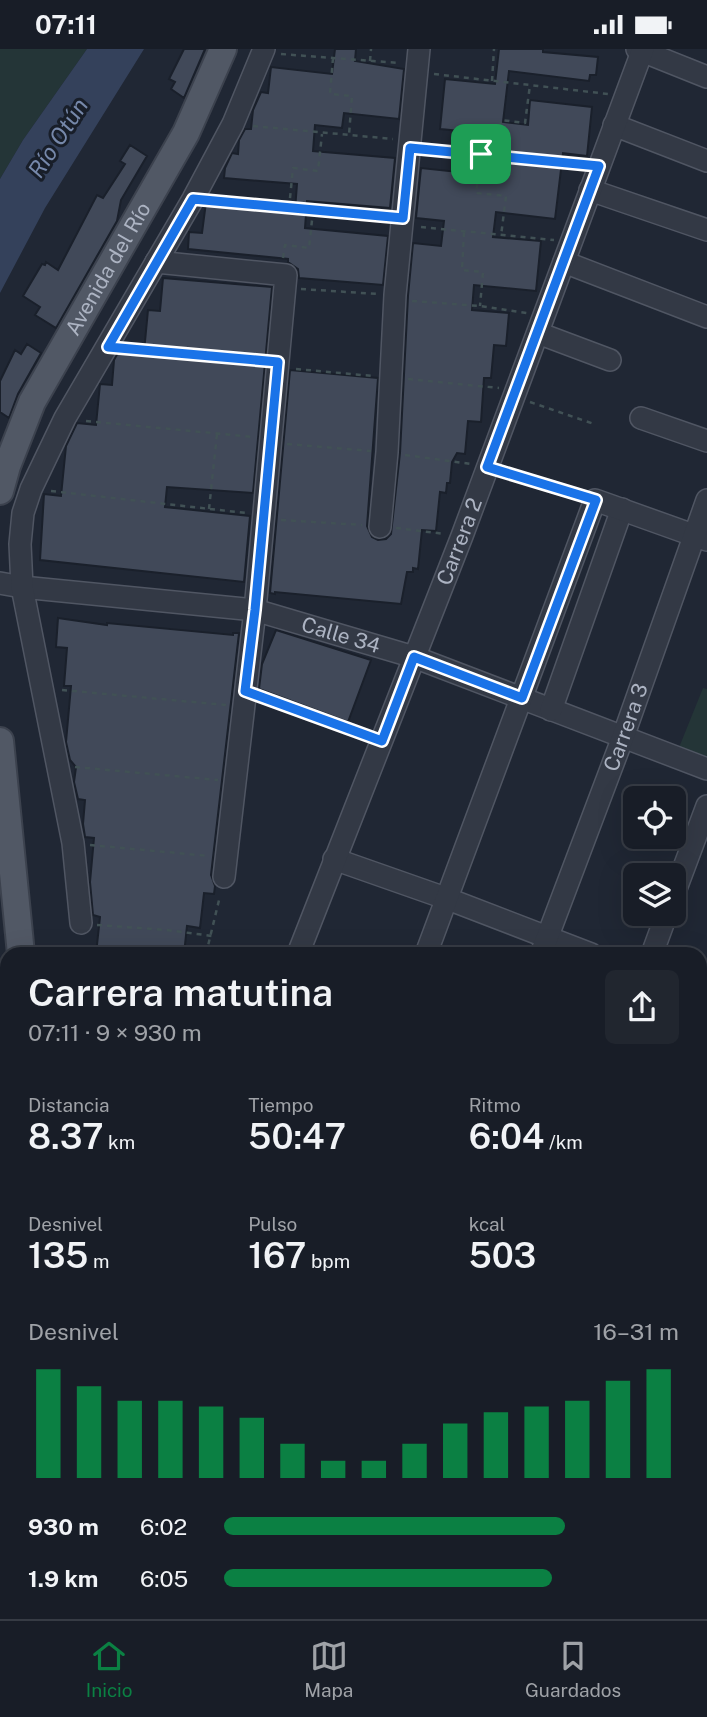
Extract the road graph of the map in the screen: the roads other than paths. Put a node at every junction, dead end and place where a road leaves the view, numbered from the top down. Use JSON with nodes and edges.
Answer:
{"nodes":[{"id":1,"x":223,"y":49,"type":"edge"},
{"id":2,"x":641,"y":50,"type":"edge"},
{"id":3,"x":264,"y":51,"type":"edge"},
{"id":4,"x":417,"y":62,"type":"edge"},
{"id":5,"x":707,"y":77,"type":"edge"},
{"id":6,"x":614,"y":125,"type":"junction"},
{"id":7,"x":707,"y":161,"type":"edge"},
{"id":8,"x":590,"y":190,"type":"junction"},
{"id":9,"x":707,"y":230,"type":"edge"},
{"id":10,"x":564,"y":261,"type":"junction"},
{"id":11,"x":156,"y":262,"type":"junction"},
{"id":12,"x":707,"y":317,"type":"edge"},
{"id":13,"x":541,"y":324,"type":"junction"},
{"id":14,"x":610,"y":360,"type":"dead end"},
{"id":15,"x":641,"y":418,"type":"dead end"},
{"id":16,"x":707,"y":441,"type":"edge"},
{"id":17,"x":0,"y":491,"type":"edge"},
{"id":18,"x":707,"y":500,"type":"edge"},
{"id":19,"x":622,"y":509,"type":"junction"},
{"id":20,"x":380,"y":527,"type":"dead end"},
{"id":21,"x":701,"y":537,"type":"edge"},
{"id":22,"x":0,"y":583,"type":"edge"},
{"id":23,"x":22,"y":587,"type":"junction"},
{"id":24,"x":255,"y":610,"type":"junction"},
{"id":25,"x":414,"y":657,"type":"junction"},
{"id":26,"x":522,"y":698,"type":"junction"},
{"id":27,"x":551,"y":710,"type":"junction"},
{"id":28,"x":623,"y":737,"type":"junction"},
{"id":29,"x":0,"y":741,"type":"edge"},
{"id":30,"x":707,"y":769,"type":"edge"},
{"id":31,"x":707,"y":806,"type":"edge"},
{"id":32,"x":334,"y":859,"type":"junction"},
{"id":33,"x":686,"y":863,"type":"edge"},
{"id":34,"x":225,"y":867,"type":"road end"},
{"id":35,"x":448,"y":899,"type":"junction"},
{"id":36,"x":81,"y":923,"type":"road end"},
{"id":37,"x":662,"y":926,"type":"edge"},
{"id":38,"x":544,"y":946,"type":"edge"},
{"id":39,"x":20,"y":947,"type":"edge"},
{"id":40,"x":301,"y":947,"type":"edge"},
{"id":41,"x":429,"y":947,"type":"edge"},
{"id":42,"x":655,"y":947,"type":"edge"}],
"edges":[{"from":1,"to":17,"type":"main road","name":"Avenida del Río"},
{"from":2,"to":5,"type":"street"},
{"from":2,"to":6,"type":"street","name":"Carrera 2"},
{"from":3,"to":11,"type":"street"},
{"from":4,"to":20,"type":"street"},
{"from":6,"to":7,"type":"street"},
{"from":6,"to":8,"type":"street","name":"Carrera 2"},
{"from":8,"to":9,"type":"street"},
{"from":8,"to":10,"type":"street","name":"Carrera 2"},
{"from":10,"to":12,"type":"street"},
{"from":10,"to":13,"type":"street","name":"Carrera 2"},
{"from":11,"to":23,"type":"street"},
{"from":11,"to":24,"type":"street"},
{"from":13,"to":14,"type":"street"},
{"from":13,"to":25,"type":"street","name":"Carrera 2"},
{"from":15,"to":16,"type":"street"},
{"from":18,"to":21,"type":"street","name":"Carrera 3"},
{"from":19,"to":21,"type":"street"},
{"from":19,"to":26,"type":"street"},
{"from":19,"to":27,"type":"street"},
{"from":21,"to":28,"type":"street","name":"Carrera 3"},
{"from":22,"to":23,"type":"street","name":"Calle 34"},
{"from":23,"to":24,"type":"street","name":"Calle 34"},
{"from":23,"to":36,"type":"street"},
{"from":24,"to":25,"type":"street","name":"Calle 34"},
{"from":24,"to":34,"type":"street"},
{"from":25,"to":26,"type":"street","name":"Calle 34"},
{"from":25,"to":32,"type":"street","name":"Carrera 2"},
{"from":26,"to":27,"type":"street","name":"Calle 34"},
{"from":26,"to":35,"type":"street"},
{"from":27,"to":28,"type":"street","name":"Calle 34"},
{"from":28,"to":30,"type":"street","name":"Calle 34"},
{"from":28,"to":38,"type":"street","name":"Carrera 3"},
{"from":29,"to":39,"type":"main road"},
{"from":31,"to":33,"type":"street"},
{"from":32,"to":35,"type":"street"},
{"from":32,"to":40,"type":"street","name":"Carrera 2"},
{"from":35,"to":38,"type":"street"},
{"from":35,"to":41,"type":"street"},
{"from":37,"to":42,"type":"street"}]}
